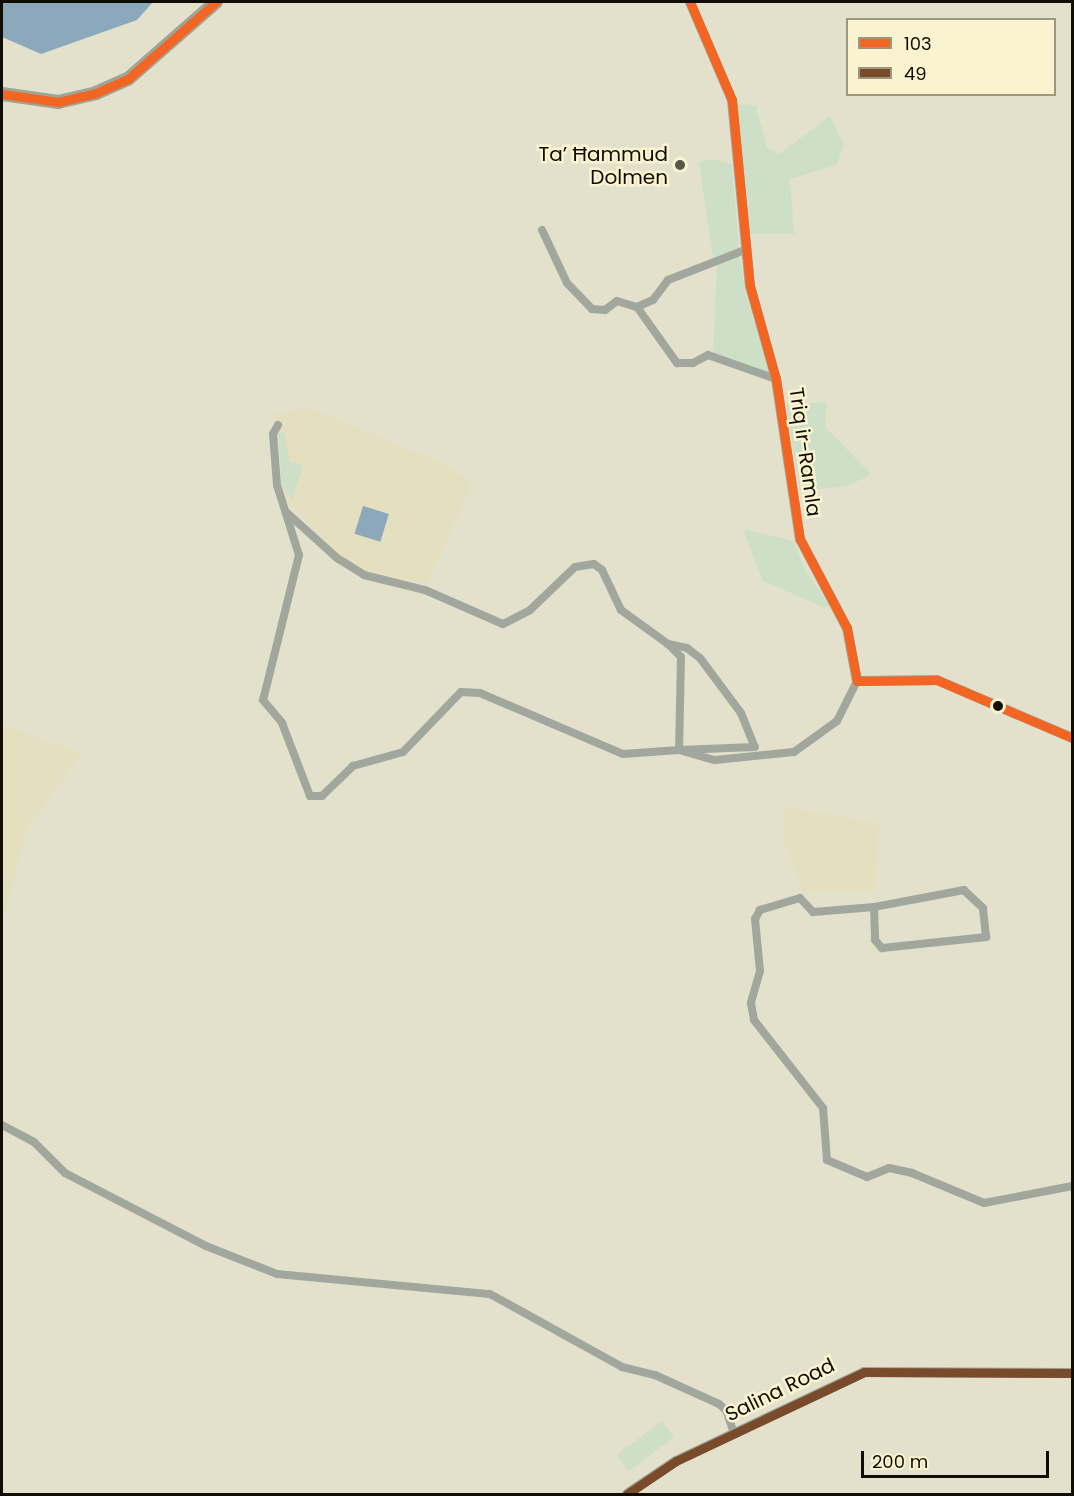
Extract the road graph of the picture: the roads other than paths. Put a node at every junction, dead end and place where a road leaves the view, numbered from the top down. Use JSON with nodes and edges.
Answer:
{"nodes":[{"id":1,"x":204,"y":2,"type":"edge"},
{"id":2,"x":216,"y":2,"type":"edge"},
{"id":3,"x":690,"y":2,"type":"edge"},
{"id":4,"x":2,"y":86,"type":"edge"},
{"id":5,"x":2,"y":94,"type":"edge"},
{"id":6,"x":542,"y":230,"type":"dead end"},
{"id":7,"x":745,"y":250,"type":"junction"},
{"id":8,"x":637,"y":307,"type":"junction"},
{"id":9,"x":776,"y":379,"type":"junction"},
{"id":10,"x":278,"y":425,"type":"dead end"},
{"id":11,"x":284,"y":510,"type":"junction"},
{"id":12,"x":669,"y":644,"type":"junction"},
{"id":13,"x":857,"y":681,"type":"junction"},
{"id":14,"x":1072,"y":738,"type":"edge"},
{"id":15,"x":754,"y":745,"type":"junction"},
{"id":16,"x":679,"y":750,"type":"junction"},
{"id":17,"x":760,"y":753,"type":"junction"},
{"id":18,"x":874,"y":907,"type":"junction"},
{"id":19,"x":2,"y":1125,"type":"edge"},
{"id":20,"x":1072,"y":1186,"type":"edge"},
{"id":21,"x":1072,"y":1373,"type":"edge"},
{"id":22,"x":734,"y":1433,"type":"junction"},
{"id":23,"x":627,"y":1494,"type":"edge"}],
"edges":[{"from":1,"to":4,"type":"highway"},
{"from":2,"to":5,"type":"highway"},
{"from":3,"to":7,"type":"main road","name":"Triq ir-Ramla"},
{"from":6,"to":8,"type":"street"},
{"from":7,"to":8,"type":"street"},
{"from":7,"to":9,"type":"main road","name":"Triq ir-Ramla"},
{"from":8,"to":9,"type":"street"},
{"from":9,"to":13,"type":"main road","name":"Triq ir-Ramla"},
{"from":10,"to":11,"type":"street"},
{"from":11,"to":12,"type":"street"},
{"from":11,"to":16,"type":"street"},
{"from":12,"to":15,"type":"street"},
{"from":12,"to":16,"type":"street"},
{"from":13,"to":14,"type":"main road"},
{"from":13,"to":17,"type":"street"},
{"from":15,"to":16,"type":"street"},
{"from":15,"to":17,"type":"street"},
{"from":16,"to":17,"type":"street"},
{"from":18,"to":18,"type":"street"},
{"from":18,"to":20,"type":"street"},
{"from":19,"to":22,"type":"street"},
{"from":21,"to":22,"type":"main road","name":"Salina Road"},
{"from":22,"to":23,"type":"main road","name":"Salina Road"}]}
